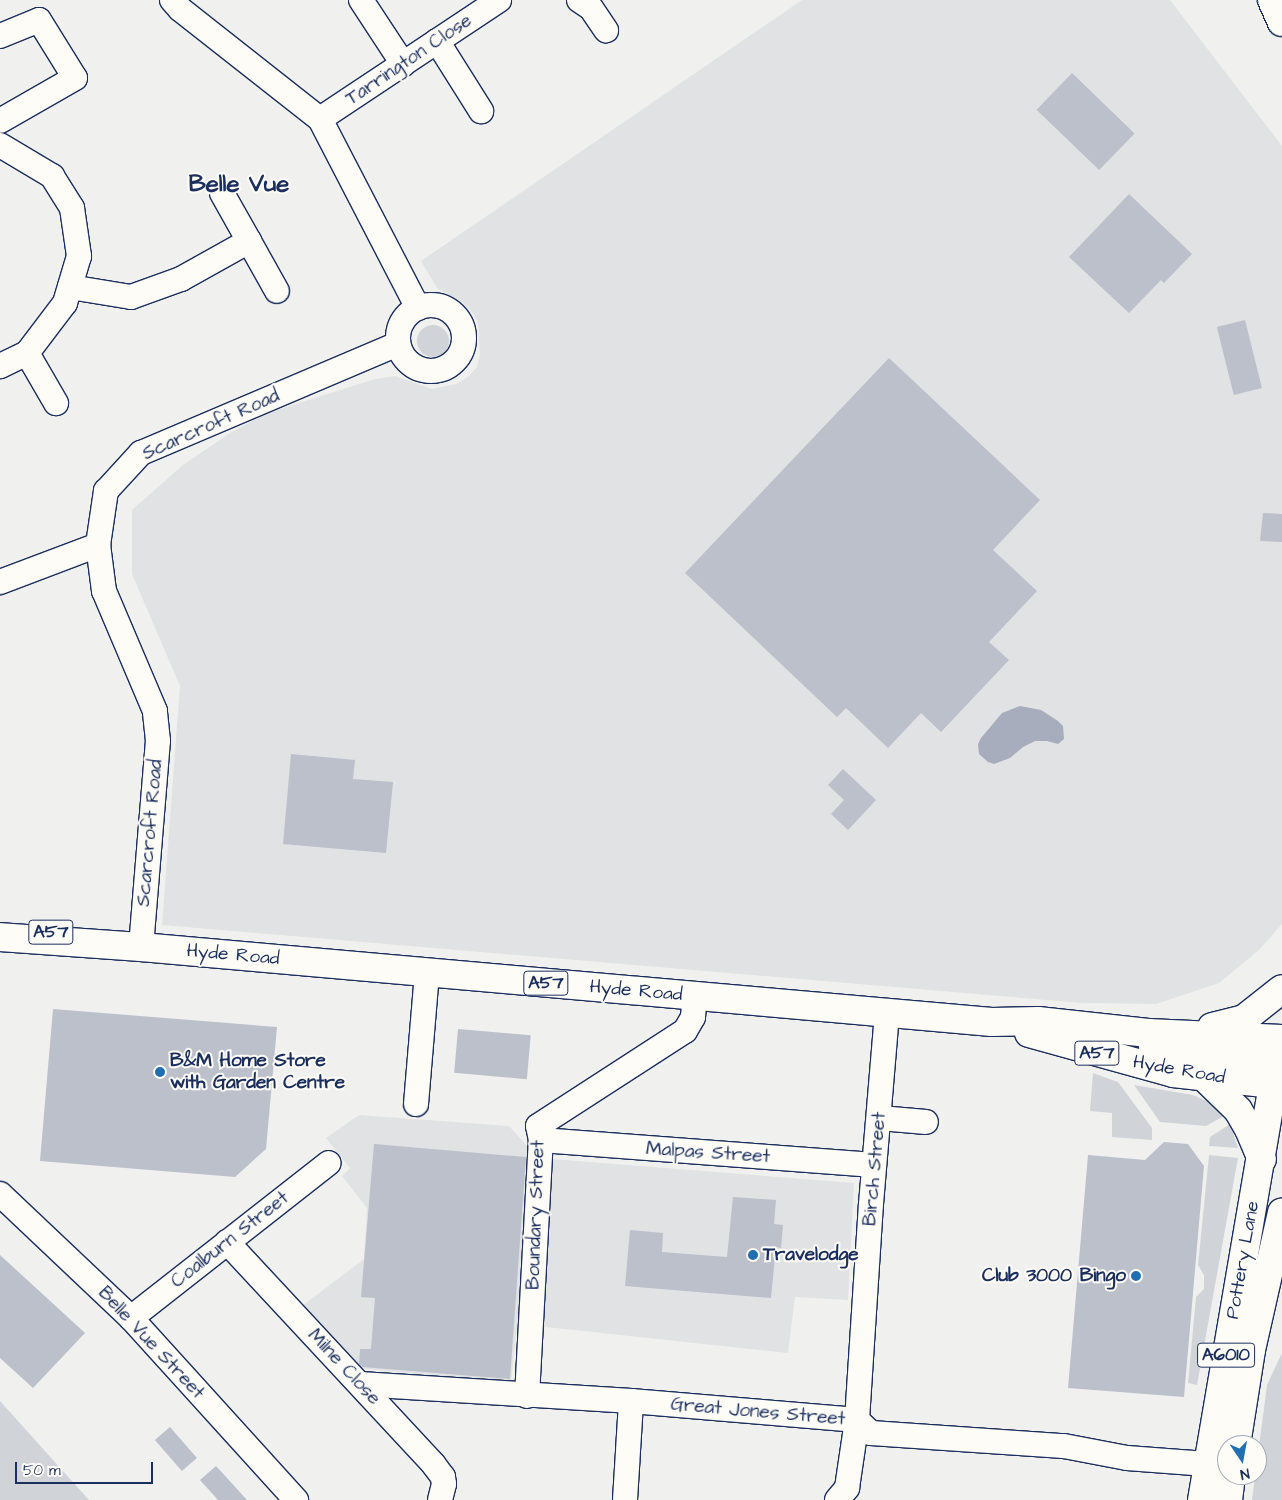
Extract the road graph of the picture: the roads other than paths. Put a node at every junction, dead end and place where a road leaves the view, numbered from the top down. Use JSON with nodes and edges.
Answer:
{"nodes":[{"id":1,"x":172,"y":0,"type":"edge"},
{"id":2,"x":361,"y":0,"type":"edge"},
{"id":3,"x":499,"y":0,"type":"edge"},
{"id":4,"x":579,"y":0,"type":"edge"},
{"id":5,"x":1272,"y":0,"type":"edge"},
{"id":6,"x":1282,"y":22,"type":"edge"},
{"id":7,"x":606,"y":30,"type":"dead end"},
{"id":8,"x":0,"y":36,"type":"edge"},
{"id":9,"x":437,"y":41,"type":"junction"},
{"id":10,"x":403,"y":64,"type":"junction"},
{"id":11,"x":481,"y":112,"type":"dead end"},
{"id":12,"x":320,"y":119,"type":"junction"},
{"id":13,"x":0,"y":121,"type":"edge"},
{"id":14,"x":0,"y":145,"type":"edge"},
{"id":15,"x":222,"y":192,"type":"dead end"},
{"id":16,"x":249,"y":241,"type":"junction"},
{"id":17,"x":70,"y":287,"type":"junction"},
{"id":18,"x":277,"y":291,"type":"dead end"},
{"id":19,"x":418,"y":308,"type":"junction"},
{"id":20,"x":398,"y":344,"type":"junction"},
{"id":21,"x":27,"y":353,"type":"junction"},
{"id":22,"x":0,"y":366,"type":"edge"},
{"id":23,"x":56,"y":403,"type":"dead end"},
{"id":24,"x":98,"y":544,"type":"junction"},
{"id":25,"x":0,"y":582,"type":"edge"},
{"id":26,"x":0,"y":920,"type":"edge"},
{"id":27,"x":0,"y":937,"type":"edge"},
{"id":28,"x":101,"y":944,"type":"junction"},
{"id":29,"x":141,"y":947,"type":"junction"},
{"id":30,"x":427,"y":973,"type":"junction"},
{"id":31,"x":1282,"y":989,"type":"edge"},
{"id":32,"x":695,"y":996,"type":"junction"},
{"id":33,"x":887,"y":1013,"type":"junction"},
{"id":34,"x":992,"y":1022,"type":"junction"},
{"id":35,"x":1102,"y":1028,"type":"junction"},
{"id":36,"x":1148,"y":1033,"type":"junction"},
{"id":37,"x":1280,"y":1064,"type":"edge"},
{"id":38,"x":1204,"y":1077,"type":"junction"},
{"id":39,"x":416,"y":1104,"type":"dead end"},
{"id":40,"x":880,"y":1118,"type":"junction"},
{"id":41,"x":926,"y":1122,"type":"dead end"},
{"id":42,"x":541,"y":1140,"type":"junction"},
{"id":43,"x":1262,"y":1160,"type":"junction"},
{"id":44,"x":329,"y":1163,"type":"dead end"},
{"id":45,"x":874,"y":1165,"type":"junction"},
{"id":46,"x":0,"y":1194,"type":"edge"},
{"id":47,"x":1282,"y":1212,"type":"edge"},
{"id":48,"x":227,"y":1242,"type":"junction"},
{"id":49,"x":131,"y":1318,"type":"junction"},
{"id":50,"x":360,"y":1384,"type":"junction"},
{"id":51,"x":527,"y":1396,"type":"junction"},
{"id":52,"x":632,"y":1401,"type":"junction"},
{"id":53,"x":857,"y":1420,"type":"junction"},
{"id":54,"x":1230,"y":1435,"type":"edge"},
{"id":55,"x":1238,"y":1435,"type":"edge"},
{"id":56,"x":1217,"y":1480,"type":"edge"},
{"id":57,"x":1220,"y":1485,"type":"edge"},
{"id":58,"x":296,"y":1500,"type":"edge"},
{"id":59,"x":440,"y":1500,"type":"edge"},
{"id":60,"x":625,"y":1500,"type":"edge"},
{"id":61,"x":837,"y":1500,"type":"edge"},
{"id":62,"x":1202,"y":1500,"type":"edge"}],
"edges":[{"from":1,"to":12,"type":"street"},
{"from":2,"to":10,"type":"street"},
{"from":3,"to":9,"type":"street","name":"Tarrington Close"},
{"from":4,"to":7,"type":"street"},
{"from":5,"to":6,"type":"highway"},
{"from":8,"to":13,"type":"street"},
{"from":9,"to":10,"type":"street","name":"Tarrington Close"},
{"from":9,"to":11,"type":"street"},
{"from":10,"to":12,"type":"street","name":"Tarrington Close"},
{"from":12,"to":19,"type":"street"},
{"from":14,"to":17,"type":"street"},
{"from":15,"to":16,"type":"street"},
{"from":16,"to":17,"type":"street"},
{"from":16,"to":18,"type":"street"},
{"from":17,"to":21,"type":"street"},
{"from":19,"to":20,"type":"street"},
{"from":19,"to":20,"type":"street"},
{"from":20,"to":24,"type":"street","name":"Scarcroft Road"},
{"from":21,"to":22,"type":"street"},
{"from":21,"to":23,"type":"street"},
{"from":24,"to":25,"type":"street"},
{"from":24,"to":29,"type":"street","name":"Scarcroft Road"},
{"from":26,"to":28,"type":"highway","name":"Hyde Road","number":"A57"},
{"from":27,"to":28,"type":"highway","name":"Hyde Road","number":"A57"},
{"from":28,"to":29,"type":"highway","name":"Hyde Road","number":"A57"},
{"from":29,"to":30,"type":"highway","name":"Hyde Road","number":"A57"},
{"from":30,"to":32,"type":"highway","name":"Hyde Road","number":"A57"},
{"from":30,"to":39,"type":"street"},
{"from":31,"to":36,"type":"highway","number":"A57"},
{"from":32,"to":33,"type":"highway","name":"Hyde Road","number":"A57"},
{"from":32,"to":42,"type":"street","name":"Boundary Street"},
{"from":33,"to":34,"type":"highway","name":"Hyde Road","number":"A57"},
{"from":33,"to":40,"type":"street","name":"Birch Street"},
{"from":34,"to":35,"type":"highway","name":"Hyde Road","number":"A57"},
{"from":34,"to":38,"type":"highway","name":"Hyde Road","number":"A57"},
{"from":35,"to":36,"type":"highway","name":"Hyde Road","number":"A57"},
{"from":35,"to":37,"type":"highway","number":"A57"},
{"from":36,"to":37,"type":"highway","name":"Hyde Road","number":"A57"},
{"from":37,"to":38,"type":"highway","name":"Hyde Road","number":"A57"},
{"from":37,"to":43,"type":"highway","name":"Pottery Lane","number":"A6010"},
{"from":38,"to":43,"type":"highway"},
{"from":40,"to":41,"type":"street"},
{"from":40,"to":45,"type":"street","name":"Birch Street"},
{"from":42,"to":45,"type":"street","name":"Malpas Street"},
{"from":42,"to":51,"type":"street","name":"Boundary Street"},
{"from":43,"to":54,"type":"highway","name":"Pottery Lane","number":"A6010"},
{"from":44,"to":48,"type":"street","name":"Coalburn Street"},
{"from":45,"to":53,"type":"street","name":"Birch Street"},
{"from":46,"to":49,"type":"street","name":"Belle Vue Street"},
{"from":47,"to":55,"type":"highway","name":"Pottery Lane","number":"A6010"},
{"from":48,"to":49,"type":"street","name":"Coalburn Street"},
{"from":48,"to":50,"type":"street","name":"Milne Close"},
{"from":49,"to":58,"type":"street","name":"Belle Vue Street"},
{"from":50,"to":51,"type":"street","name":"Great Jones Street"},
{"from":50,"to":59,"type":"street","name":"Milne Close"},
{"from":51,"to":52,"type":"street","name":"Great Jones Street"},
{"from":52,"to":53,"type":"street","name":"Great Jones Street"},
{"from":52,"to":60,"type":"street"},
{"from":53,"to":56,"type":"street","name":"Great Jones Street"},
{"from":53,"to":61,"type":"street","name":"Birch Street"},
{"from":57,"to":62,"type":"highway","name":"Pottery Lane","number":"A6010"}]}
